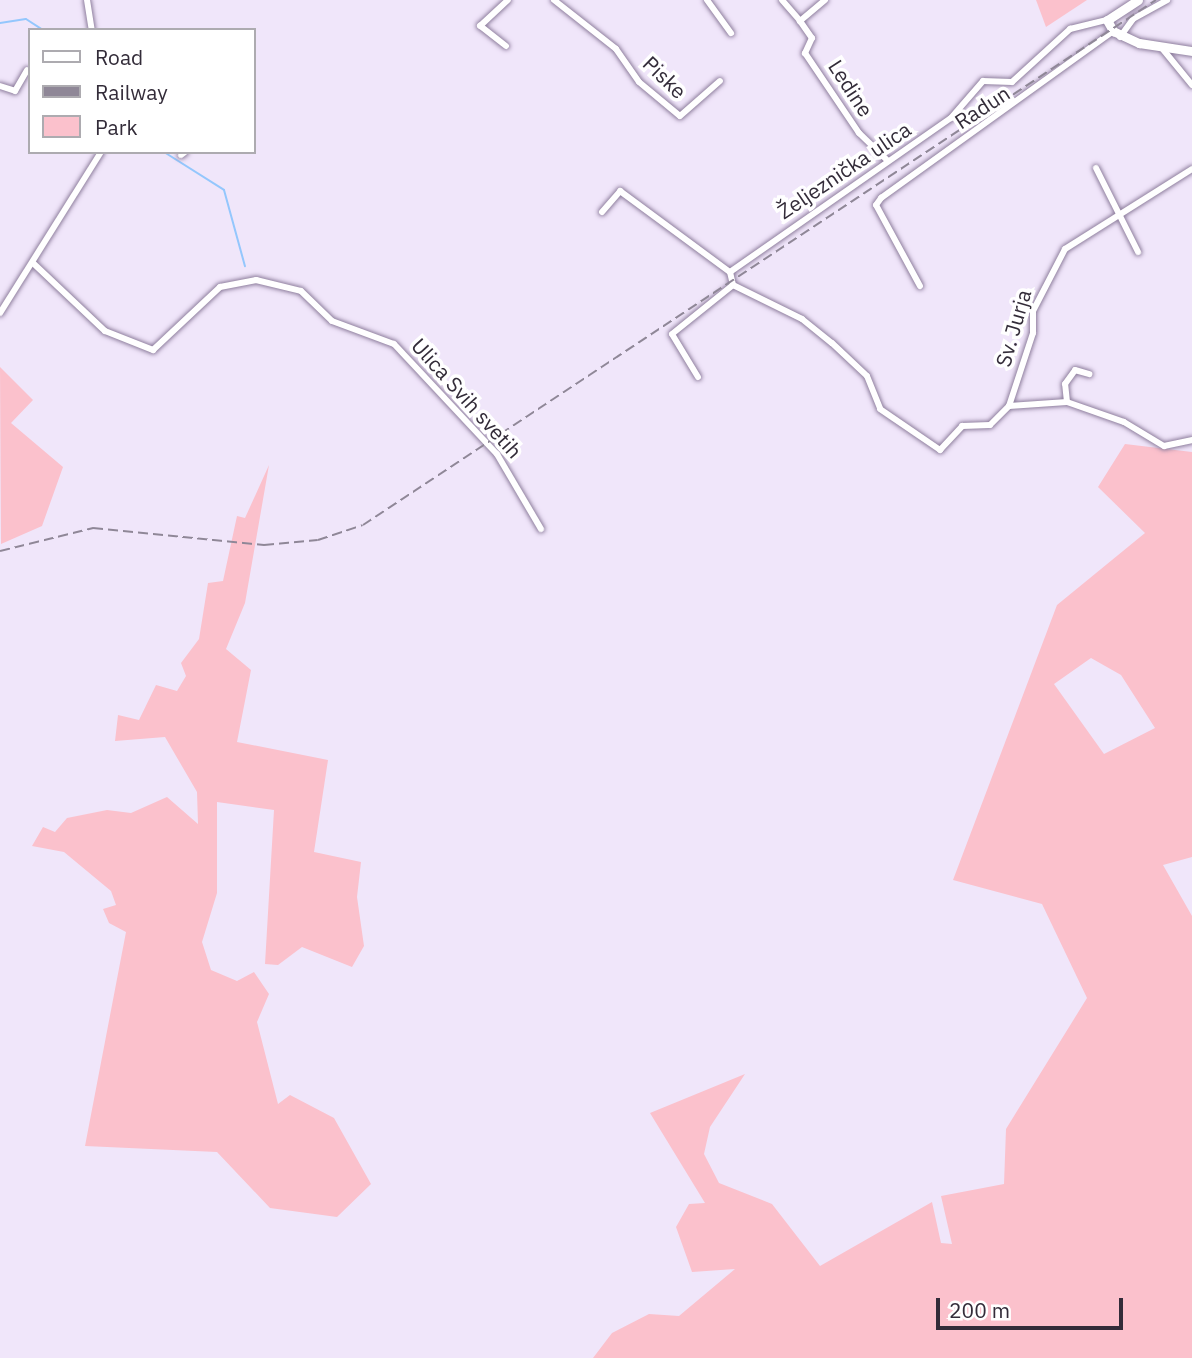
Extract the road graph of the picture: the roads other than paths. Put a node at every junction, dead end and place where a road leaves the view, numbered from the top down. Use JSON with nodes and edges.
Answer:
{"nodes":[{"id":1,"x":88,"y":0,"type":"edge"},
{"id":2,"x":509,"y":0,"type":"edge"},
{"id":3,"x":554,"y":0,"type":"edge"},
{"id":4,"x":707,"y":0,"type":"edge"},
{"id":5,"x":782,"y":0,"type":"edge"},
{"id":6,"x":825,"y":0,"type":"edge"},
{"id":7,"x":1138,"y":0,"type":"edge"},
{"id":8,"x":1167,"y":0,"type":"edge"},
{"id":9,"x":1107,"y":20,"type":"junction"},
{"id":10,"x":800,"y":21,"type":"junction"},
{"id":11,"x":92,"y":28,"type":"edge"},
{"id":12,"x":731,"y":33,"type":"dead end"},
{"id":13,"x":1117,"y":34,"type":"junction"},
{"id":14,"x":506,"y":46,"type":"dead end"},
{"id":15,"x":1161,"y":47,"type":"junction"},
{"id":16,"x":1192,"y":51,"type":"edge"},
{"id":17,"x":27,"y":70,"type":"dead end"},
{"id":18,"x":720,"y":80,"type":"dead end"},
{"id":19,"x":1192,"y":85,"type":"edge"},
{"id":20,"x":0,"y":86,"type":"edge"},
{"id":21,"x":100,"y":154,"type":"edge"},
{"id":22,"x":888,"y":161,"type":"junction"},
{"id":23,"x":1096,"y":168,"type":"dead end"},
{"id":24,"x":1192,"y":169,"type":"edge"},
{"id":25,"x":1116,"y":211,"type":"junction"},
{"id":26,"x":602,"y":212,"type":"dead end"},
{"id":27,"x":1138,"y":251,"type":"dead end"},
{"id":28,"x":33,"y":263,"type":"junction"},
{"id":29,"x":730,"y":272,"type":"junction"},
{"id":30,"x":733,"y":285,"type":"junction"},
{"id":31,"x":920,"y":286,"type":"dead end"},
{"id":32,"x":0,"y":313,"type":"edge"},
{"id":33,"x":1089,"y":374,"type":"dead end"},
{"id":34,"x":698,"y":377,"type":"dead end"},
{"id":35,"x":1067,"y":402,"type":"junction"},
{"id":36,"x":1009,"y":406,"type":"junction"},
{"id":37,"x":1192,"y":440,"type":"edge"},
{"id":38,"x":541,"y":529,"type":"dead end"}],
"edges":[{"from":1,"to":11,"type":"street"},
{"from":2,"to":14,"type":"street"},
{"from":3,"to":18,"type":"street","name":"Piske"},
{"from":4,"to":12,"type":"street"},
{"from":5,"to":10,"type":"street"},
{"from":6,"to":10,"type":"street"},
{"from":7,"to":9,"type":"main road"},
{"from":8,"to":13,"type":"street"},
{"from":9,"to":13,"type":"main road"},
{"from":9,"to":22,"type":"street","name":"Željeznička ulica"},
{"from":10,"to":22,"type":"street","name":"Ledine"},
{"from":13,"to":15,"type":"main road"},
{"from":13,"to":31,"type":"street","name":"Radun"},
{"from":15,"to":16,"type":"main road"},
{"from":15,"to":19,"type":"street"},
{"from":17,"to":20,"type":"street"},
{"from":21,"to":28,"type":"street"},
{"from":22,"to":29,"type":"street","name":"Željeznička ulica"},
{"from":23,"to":25,"type":"street"},
{"from":24,"to":25,"type":"street","name":"Sv. Jurja"},
{"from":25,"to":27,"type":"street"},
{"from":25,"to":36,"type":"street","name":"Sv. Jurja"},
{"from":26,"to":29,"type":"street"},
{"from":28,"to":32,"type":"street"},
{"from":28,"to":38,"type":"street","name":"Ulica Svih svetih"},
{"from":29,"to":30,"type":"street"},
{"from":30,"to":34,"type":"street"},
{"from":30,"to":36,"type":"street"},
{"from":33,"to":35,"type":"street"},
{"from":35,"to":36,"type":"street"},
{"from":35,"to":37,"type":"street"}]}
